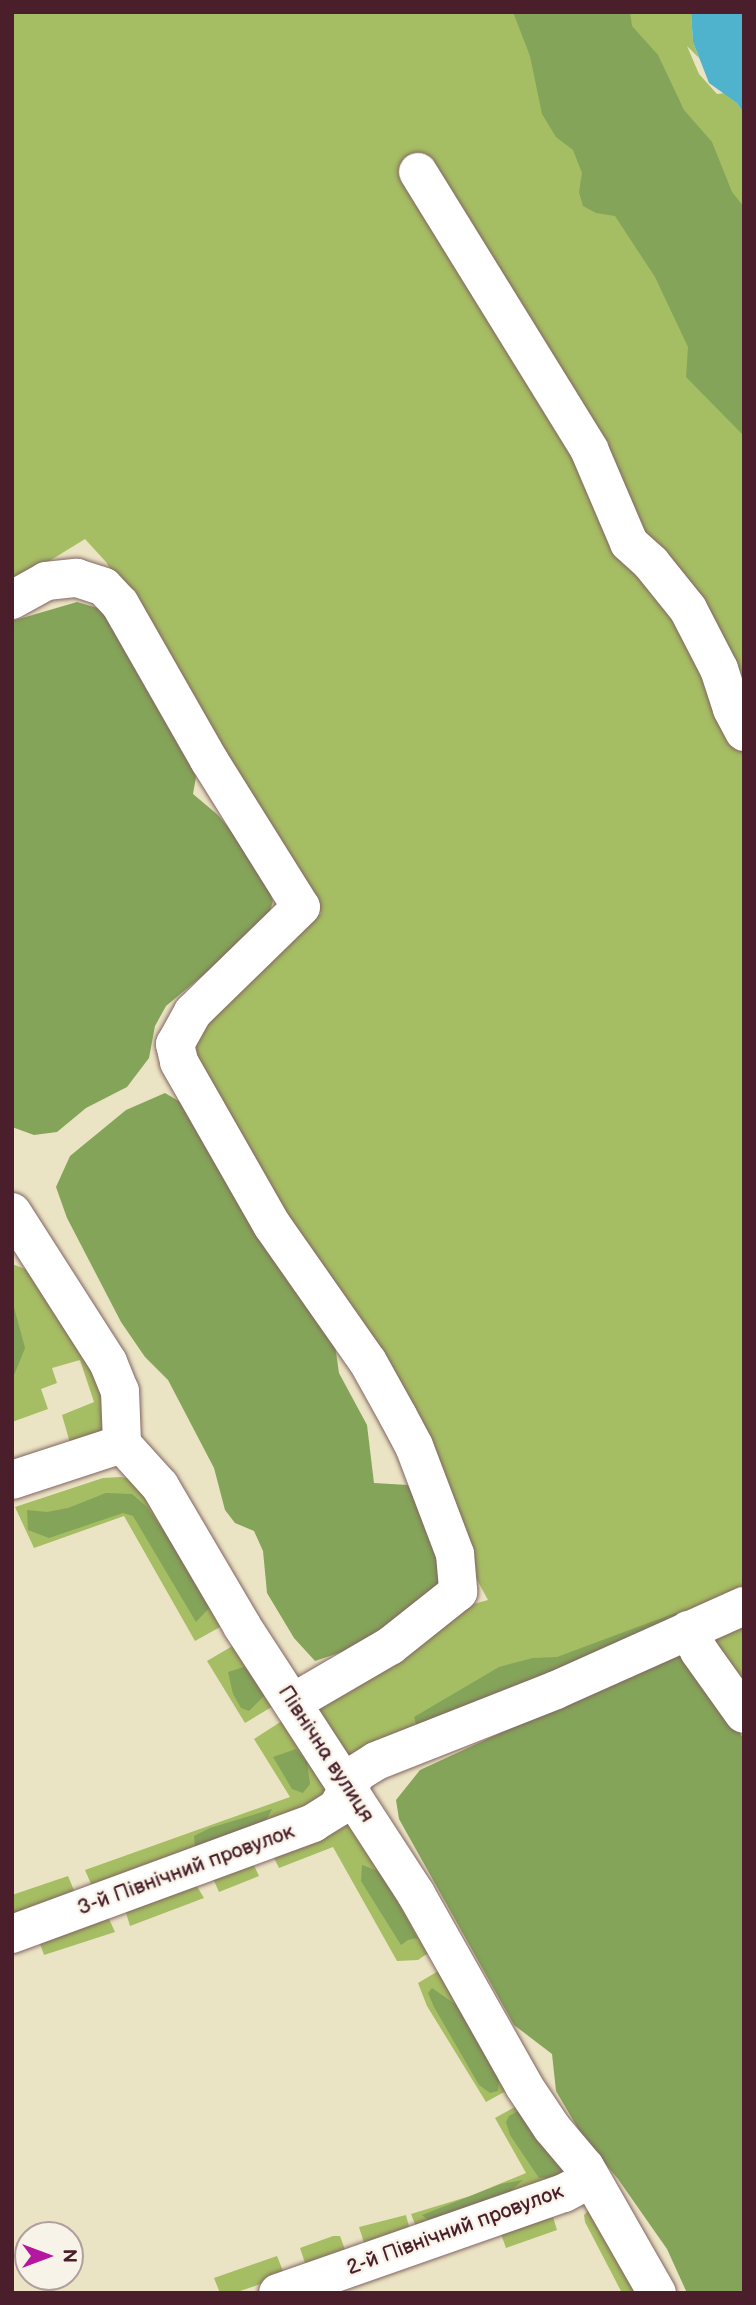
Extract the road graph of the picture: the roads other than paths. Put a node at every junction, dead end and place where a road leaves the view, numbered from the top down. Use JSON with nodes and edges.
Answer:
{"nodes":[{"id":1,"x":418,"y":172,"type":"dead end"},
{"id":2,"x":12,"y":600,"type":"edge"},
{"id":3,"x":744,"y":732,"type":"edge"},
{"id":4,"x":12,"y":1212,"type":"edge"},
{"id":5,"x":122,"y":1444,"type":"junction"},
{"id":6,"x":12,"y":1480,"type":"edge"},
{"id":7,"x":744,"y":1606,"type":"edge"},
{"id":8,"x":688,"y":1630,"type":"junction"},
{"id":9,"x":292,"y":1703,"type":"junction"},
{"id":10,"x":744,"y":1714,"type":"edge"},
{"id":11,"x":349,"y":1789,"type":"junction"},
{"id":12,"x":12,"y":1934,"type":"edge"},
{"id":13,"x":590,"y":2179,"type":"junction"},
{"id":14,"x":278,"y":2293,"type":"edge"},
{"id":15,"x":657,"y":2293,"type":"edge"}],
"edges":[{"from":1,"to":3,"type":"street"},
{"from":2,"to":9,"type":"street"},
{"from":4,"to":5,"type":"street"},
{"from":5,"to":6,"type":"street"},
{"from":5,"to":9,"type":"street","name":"Північна вулиця"},
{"from":7,"to":8,"type":"street","name":"3-й Північний провулок"},
{"from":8,"to":10,"type":"street"},
{"from":8,"to":11,"type":"street","name":"3-й Північний провулок"},
{"from":9,"to":11,"type":"street","name":"Північна вулиця"},
{"from":11,"to":12,"type":"street","name":"3-й Північний провулок"},
{"from":11,"to":13,"type":"street","name":"Північна вулиця"},
{"from":13,"to":14,"type":"street","name":"2-й Північний провулок"},
{"from":13,"to":15,"type":"street","name":"Північна вулиця"}]}
